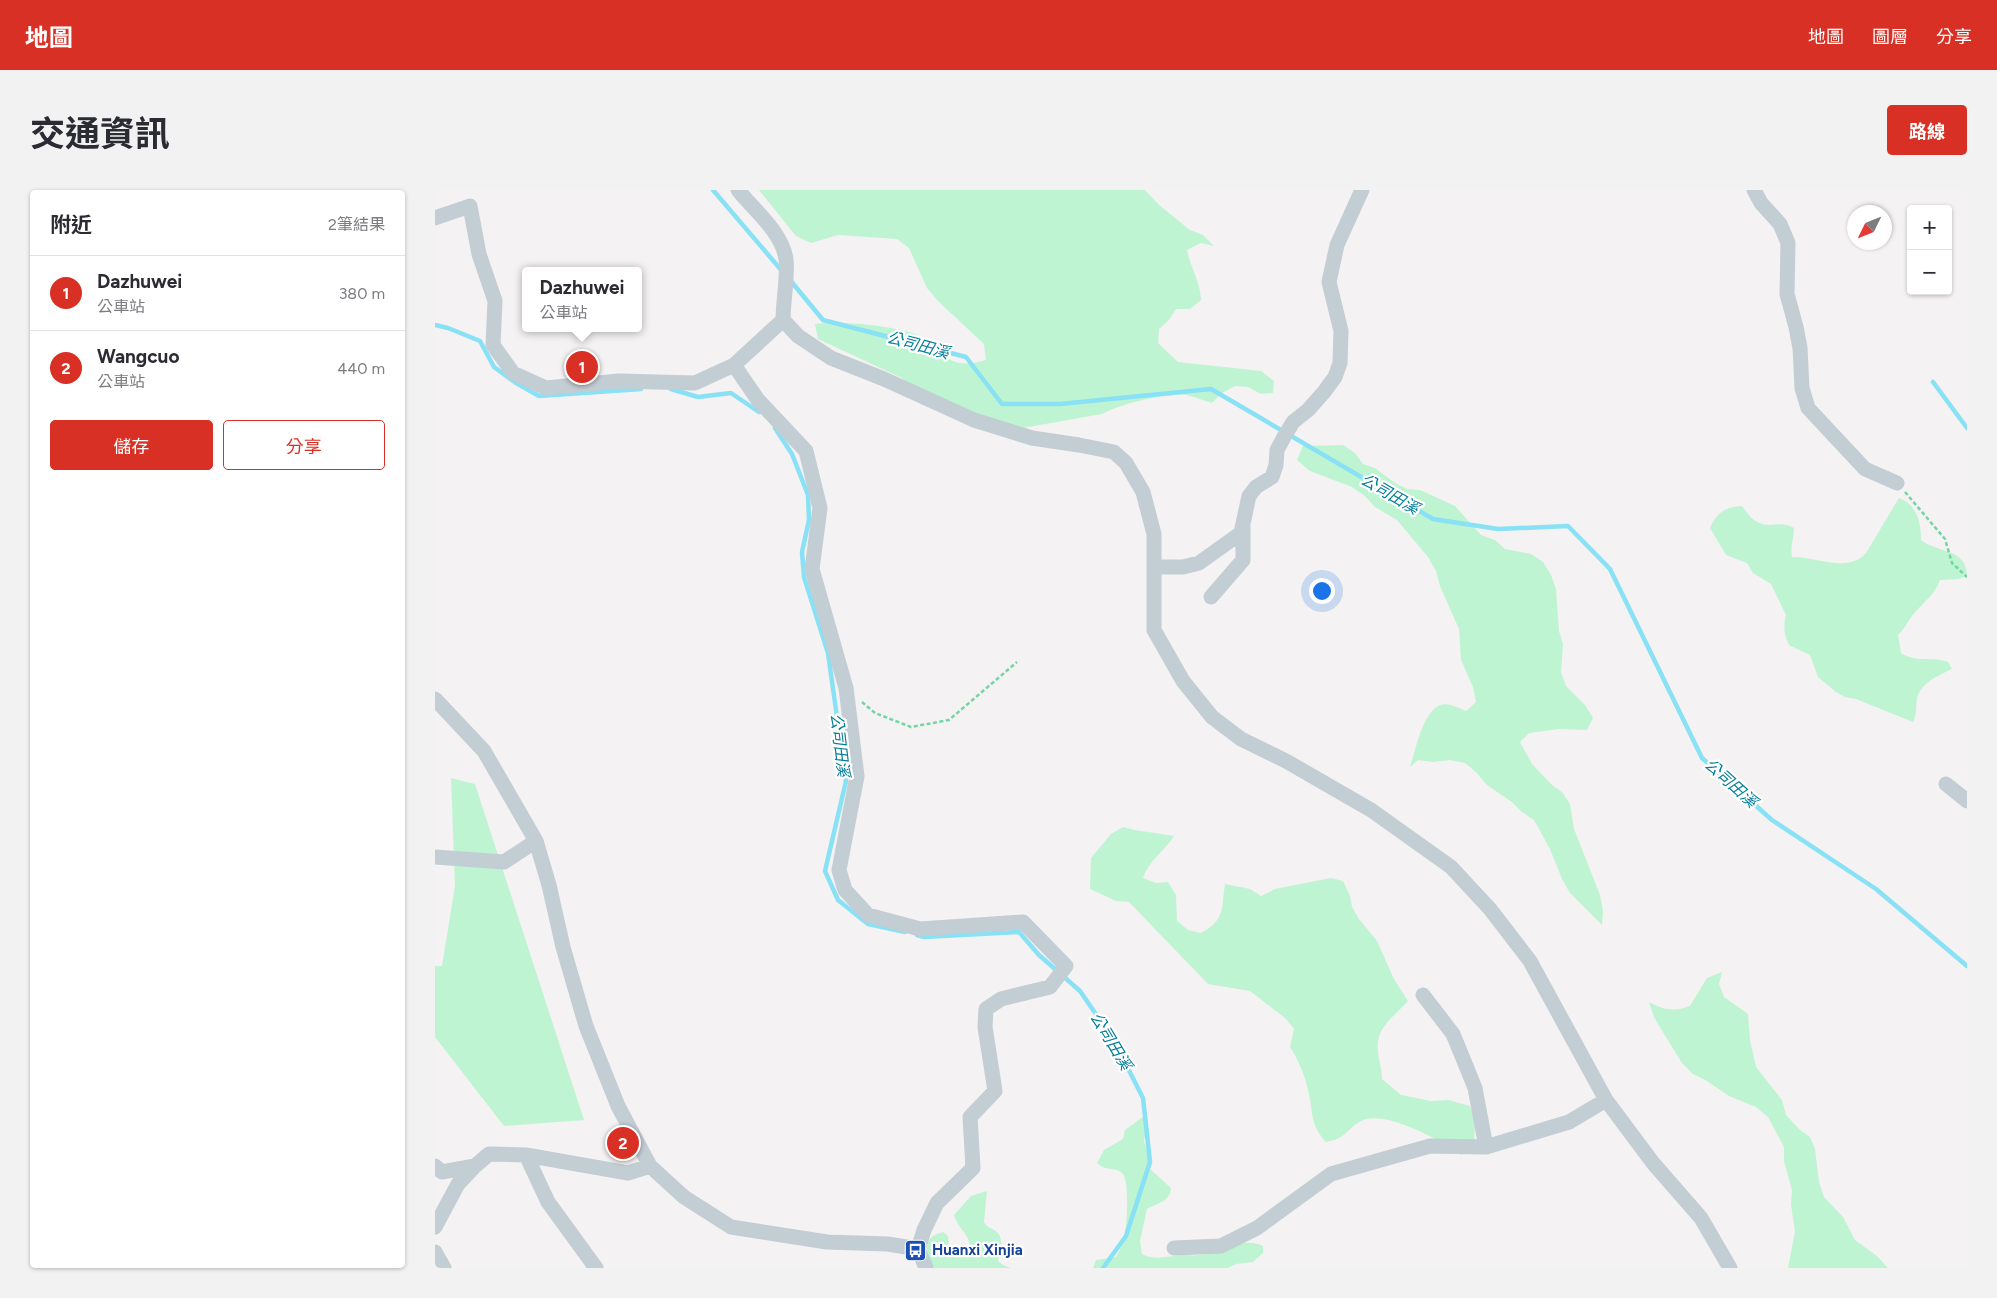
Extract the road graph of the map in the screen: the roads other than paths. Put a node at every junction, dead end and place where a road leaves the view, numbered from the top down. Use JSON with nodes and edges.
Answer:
{"nodes":[{"id":1,"x":738,"y":190,"type":"edge"},
{"id":2,"x":1362,"y":190,"type":"edge"},
{"id":3,"x":1754,"y":190,"type":"edge"},
{"id":4,"x":435,"y":218,"type":"edge"},
{"id":5,"x":783,"y":316,"type":"junction"},
{"id":6,"x":734,"y":365,"type":"junction"},
{"id":7,"x":1897,"y":484,"type":"road end"},
{"id":8,"x":1243,"y":524,"type":"junction"},
{"id":9,"x":1155,"y":567,"type":"junction"},
{"id":10,"x":1211,"y":597,"type":"dead end"},
{"id":11,"x":435,"y":699,"type":"edge"},
{"id":12,"x":1946,"y":784,"type":"dead end"},
{"id":13,"x":1967,"y":800,"type":"edge"},
{"id":14,"x":536,"y":842,"type":"junction"},
{"id":15,"x":435,"y":857,"type":"edge"},
{"id":16,"x":1423,"y":995,"type":"dead end"},
{"id":17,"x":1606,"y":1100,"type":"junction"},
{"id":18,"x":1486,"y":1147,"type":"junction"},
{"id":19,"x":526,"y":1155,"type":"junction"},
{"id":20,"x":435,"y":1166,"type":"edge"},
{"id":21,"x":475,"y":1166,"type":"junction"},
{"id":22,"x":651,"y":1166,"type":"junction"},
{"id":23,"x":435,"y":1227,"type":"edge"},
{"id":24,"x":918,"y":1248,"type":"junction"},
{"id":25,"x":1174,"y":1248,"type":"dead end"},
{"id":26,"x":435,"y":1252,"type":"edge"},
{"id":27,"x":444,"y":1268,"type":"edge"},
{"id":28,"x":596,"y":1268,"type":"edge"},
{"id":29,"x":926,"y":1268,"type":"edge"},
{"id":30,"x":1729,"y":1268,"type":"edge"}],
"edges":[{"from":1,"to":5,"type":"street"},
{"from":2,"to":8,"type":"street"},
{"from":3,"to":7,"type":"street"},
{"from":4,"to":6,"type":"street"},
{"from":5,"to":6,"type":"street"},
{"from":5,"to":9,"type":"street"},
{"from":6,"to":24,"type":"street"},
{"from":8,"to":9,"type":"street"},
{"from":8,"to":10,"type":"street"},
{"from":9,"to":17,"type":"street"},
{"from":11,"to":14,"type":"street"},
{"from":12,"to":13,"type":"street"},
{"from":14,"to":15,"type":"street"},
{"from":14,"to":22,"type":"street"},
{"from":16,"to":18,"type":"street"},
{"from":17,"to":18,"type":"street"},
{"from":17,"to":30,"type":"street"},
{"from":18,"to":25,"type":"street"},
{"from":19,"to":21,"type":"street"},
{"from":19,"to":22,"type":"street"},
{"from":19,"to":28,"type":"street"},
{"from":20,"to":21,"type":"street"},
{"from":21,"to":23,"type":"street"},
{"from":22,"to":24,"type":"street"},
{"from":24,"to":29,"type":"street"},
{"from":26,"to":27,"type":"street"}]}
